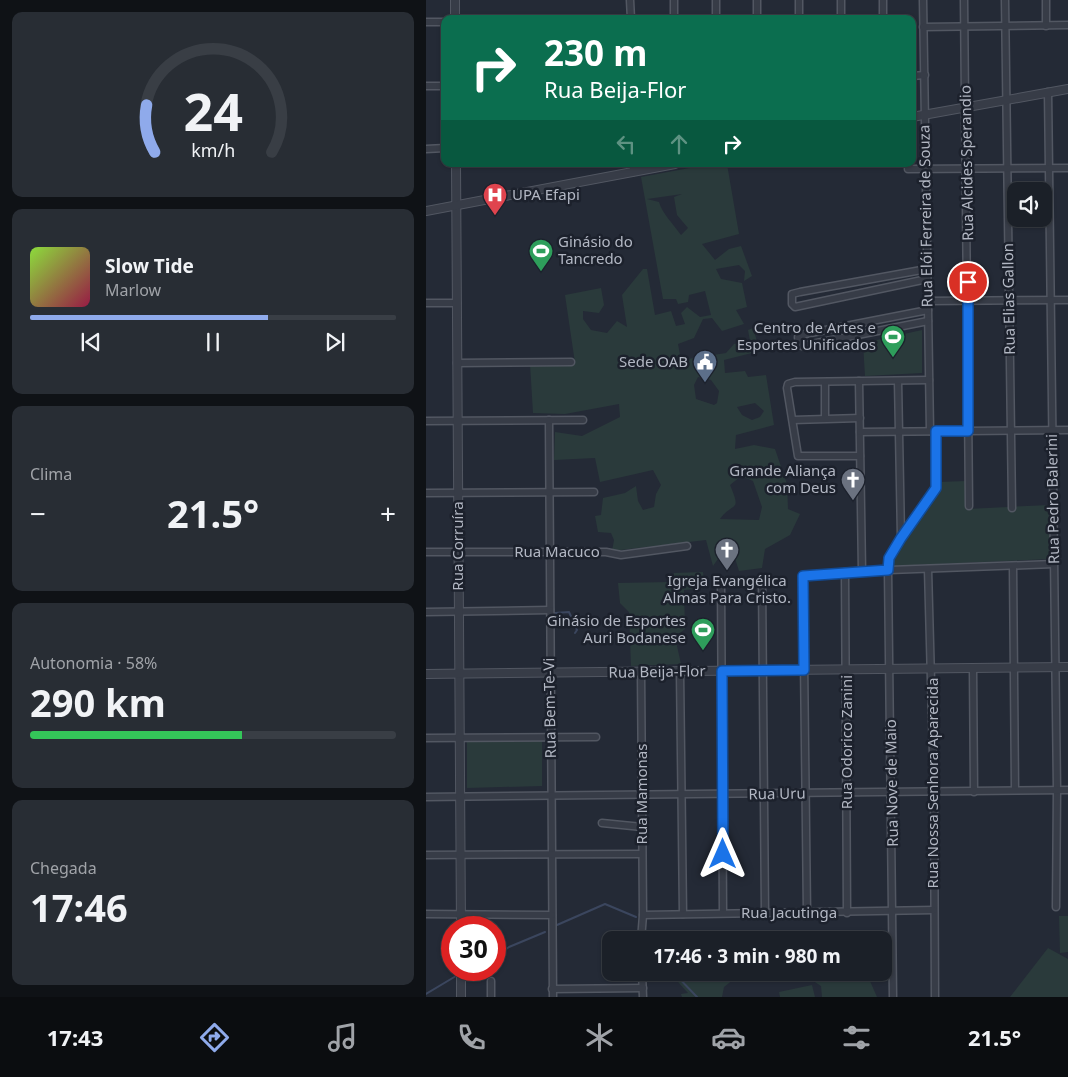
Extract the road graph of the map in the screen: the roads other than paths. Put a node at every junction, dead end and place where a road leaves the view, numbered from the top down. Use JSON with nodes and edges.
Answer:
{"nodes":[{"id":1,"x":455,"y":0,"type":"edge"},
{"id":2,"x":630,"y":0,"type":"edge"},
{"id":3,"x":674,"y":0,"type":"edge"},
{"id":4,"x":716,"y":0,"type":"edge"},
{"id":5,"x":757,"y":0,"type":"edge"},
{"id":6,"x":799,"y":0,"type":"edge"},
{"id":7,"x":841,"y":0,"type":"edge"},
{"id":8,"x":882,"y":0,"type":"edge"},
{"id":9,"x":923,"y":0,"type":"edge"},
{"id":10,"x":964,"y":0,"type":"edge"},
{"id":11,"x":1005,"y":0,"type":"edge"},
{"id":12,"x":1046,"y":0,"type":"edge"},
{"id":13,"x":455,"y":15,"type":"edge"},
{"id":14,"x":631,"y":15,"type":"edge"},
{"id":15,"x":674,"y":15,"type":"edge"},
{"id":16,"x":716,"y":15,"type":"edge"},
{"id":17,"x":757,"y":15,"type":"edge"},
{"id":18,"x":799,"y":15,"type":"edge"},
{"id":19,"x":841,"y":15,"type":"edge"},
{"id":20,"x":883,"y":15,"type":"edge"},
{"id":21,"x":426,"y":22,"type":"edge"},
{"id":22,"x":441,"y":22,"type":"edge"},
{"id":23,"x":1068,"y":25,"type":"edge"},
{"id":24,"x":1005,"y":26,"type":"junction"},
{"id":25,"x":1046,"y":26,"type":"junction"},
{"id":26,"x":965,"y":27,"type":"junction"},
{"id":27,"x":923,"y":28,"type":"junction"},
{"id":28,"x":925,"y":75,"type":"junction"},
{"id":29,"x":916,"y":76,"type":"edge"},
{"id":30,"x":426,"y":86,"type":"edge"},
{"id":31,"x":441,"y":86,"type":"edge"},
{"id":32,"x":1068,"y":89,"type":"edge"},
{"id":33,"x":1048,"y":92,"type":"junction"},
{"id":34,"x":1007,"y":99,"type":"junction"},
{"id":35,"x":966,"y":107,"type":"junction"},
{"id":36,"x":925,"y":114,"type":"junction"},
{"id":37,"x":916,"y":116,"type":"edge"},
{"id":38,"x":441,"y":148,"type":"edge"},
{"id":39,"x":426,"y":149,"type":"edge"},
{"id":40,"x":456,"y":167,"type":"edge"},
{"id":41,"x":633,"y":168,"type":"edge"},
{"id":42,"x":1049,"y":168,"type":"junction"},
{"id":43,"x":1068,"y":168,"type":"edge"},
{"id":44,"x":908,"y":169,"type":"dead end"},
{"id":45,"x":926,"y":169,"type":"junction"},
{"id":46,"x":967,"y":169,"type":"junction"},
{"id":47,"x":1007,"y":169,"type":"junction"},
{"id":48,"x":457,"y":205,"type":"junction"},
{"id":49,"x":426,"y":211,"type":"edge"},
{"id":50,"x":927,"y":269,"type":"junction"},
{"id":51,"x":927,"y":279,"type":"junction"},
{"id":52,"x":969,"y":300,"type":"junction"},
{"id":53,"x":1009,"y":300,"type":"junction"},
{"id":54,"x":1051,"y":300,"type":"junction"},
{"id":55,"x":1068,"y":300,"type":"edge"},
{"id":56,"x":928,"y":301,"type":"junction"},
{"id":57,"x":457,"y":302,"type":"junction"},
{"id":58,"x":426,"y":303,"type":"edge"},
{"id":59,"x":928,"y":310,"type":"junction"},
{"id":60,"x":928,"y":320,"type":"junction"},
{"id":61,"x":571,"y":362,"type":"dead end"},
{"id":62,"x":457,"y":363,"type":"junction"},
{"id":63,"x":928,"y":380,"type":"junction"},
{"id":64,"x":859,"y":381,"type":"junction"},
{"id":65,"x":898,"y":381,"type":"junction"},
{"id":66,"x":825,"y":383,"type":"junction"},
{"id":67,"x":825,"y":418,"type":"junction"},
{"id":68,"x":860,"y":418,"type":"junction"},
{"id":69,"x":548,"y":420,"type":"junction"},
{"id":70,"x":583,"y":420,"type":"dead end"},
{"id":71,"x":793,"y":420,"type":"junction"},
{"id":72,"x":426,"y":421,"type":"edge"},
{"id":73,"x":458,"y":421,"type":"junction"},
{"id":74,"x":1011,"y":430,"type":"junction"},
{"id":75,"x":1052,"y":430,"type":"junction"},
{"id":76,"x":1068,"y":430,"type":"edge"},
{"id":77,"x":933,"y":431,"type":"junction"},
{"id":78,"x":968,"y":431,"type":"junction"},
{"id":79,"x":860,"y":432,"type":"junction"},
{"id":80,"x":898,"y":432,"type":"junction"},
{"id":81,"x":860,"y":456,"type":"junction"},
{"id":82,"x":549,"y":492,"type":"junction"},
{"id":83,"x":594,"y":492,"type":"dead end"},
{"id":84,"x":426,"y":493,"type":"edge"},
{"id":85,"x":458,"y":493,"type":"junction"},
{"id":86,"x":969,"y":506,"type":"dead end"},
{"id":87,"x":1012,"y":508,"type":"dead end"},
{"id":88,"x":901,"y":538,"type":"junction"},
{"id":89,"x":687,"y":546,"type":"dead end"},
{"id":90,"x":549,"y":551,"type":"junction"},
{"id":91,"x":426,"y":552,"type":"edge"},
{"id":92,"x":458,"y":552,"type":"junction"},
{"id":93,"x":1054,"y":564,"type":"junction"},
{"id":94,"x":1014,"y":566,"type":"junction"},
{"id":95,"x":928,"y":569,"type":"junction"},
{"id":96,"x":888,"y":570,"type":"junction"},
{"id":97,"x":862,"y":571,"type":"junction"},
{"id":98,"x":845,"y":572,"type":"junction"},
{"id":99,"x":762,"y":580,"type":"dead end"},
{"id":100,"x":721,"y":582,"type":"dead end"},
{"id":101,"x":550,"y":610,"type":"junction"},
{"id":102,"x":426,"y":612,"type":"edge"},
{"id":103,"x":459,"y":612,"type":"junction"},
{"id":104,"x":1014,"y":667,"type":"junction"},
{"id":105,"x":1055,"y":667,"type":"junction"},
{"id":106,"x":1068,"y":667,"type":"edge"},
{"id":107,"x":890,"y":668,"type":"junction"},
{"id":108,"x":932,"y":668,"type":"junction"},
{"id":109,"x":973,"y":668,"type":"junction"},
{"id":110,"x":846,"y":669,"type":"junction"},
{"id":111,"x":762,"y":670,"type":"junction"},
{"id":112,"x":804,"y":670,"type":"junction"},
{"id":113,"x":722,"y":671,"type":"junction"},
{"id":114,"x":641,"y":672,"type":"junction"},
{"id":115,"x":680,"y":672,"type":"junction"},
{"id":116,"x":550,"y":673,"type":"junction"},
{"id":117,"x":426,"y":674,"type":"edge"},
{"id":118,"x":459,"y":674,"type":"junction"},
{"id":119,"x":550,"y":736,"type":"junction"},
{"id":120,"x":461,"y":737,"type":"junction"},
{"id":121,"x":596,"y":737,"type":"dead end"},
{"id":122,"x":426,"y":738,"type":"edge"},
{"id":123,"x":1015,"y":790,"type":"junction"},
{"id":124,"x":1057,"y":790,"type":"junction"},
{"id":125,"x":1068,"y":790,"type":"edge"},
{"id":126,"x":891,"y":792,"type":"junction"},
{"id":127,"x":934,"y":792,"type":"junction"},
{"id":128,"x":974,"y":792,"type":"junction"},
{"id":129,"x":806,"y":793,"type":"junction"},
{"id":130,"x":847,"y":793,"type":"junction"},
{"id":131,"x":723,"y":794,"type":"junction"},
{"id":132,"x":765,"y":794,"type":"junction"},
{"id":133,"x":552,"y":795,"type":"junction"},
{"id":134,"x":641,"y":795,"type":"junction"},
{"id":135,"x":682,"y":795,"type":"junction"},
{"id":136,"x":460,"y":796,"type":"junction"},
{"id":137,"x":426,"y":797,"type":"edge"},
{"id":138,"x":602,"y":824,"type":"dead end"},
{"id":139,"x":642,"y":827,"type":"junction"},
{"id":140,"x":552,"y":853,"type":"junction"},
{"id":141,"x":460,"y":854,"type":"junction"},
{"id":142,"x":642,"y":854,"type":"junction"},
{"id":143,"x":426,"y":855,"type":"edge"},
{"id":144,"x":1056,"y":907,"type":"dead end"},
{"id":145,"x":934,"y":910,"type":"junction"},
{"id":146,"x":894,"y":911,"type":"junction"},
{"id":147,"x":723,"y":913,"type":"junction"},
{"id":148,"x":765,"y":913,"type":"junction"},
{"id":149,"x":807,"y":913,"type":"junction"},
{"id":150,"x":847,"y":913,"type":"junction"},
{"id":151,"x":426,"y":914,"type":"edge"},
{"id":152,"x":460,"y":914,"type":"junction"},
{"id":153,"x":552,"y":914,"type":"junction"},
{"id":154,"x":683,"y":914,"type":"junction"},
{"id":155,"x":643,"y":915,"type":"junction"},
{"id":156,"x":642,"y":931,"type":"edge"},
{"id":157,"x":461,"y":981,"type":"edge"},
{"id":158,"x":491,"y":981,"type":"dead end"},
{"id":159,"x":643,"y":981,"type":"edge"},
{"id":160,"x":643,"y":988,"type":"junction"},
{"id":161,"x":552,"y":989,"type":"junction"},
{"id":162,"x":461,"y":997,"type":"edge"},
{"id":163,"x":491,"y":997,"type":"edge"},
{"id":164,"x":552,"y":997,"type":"edge"},
{"id":165,"x":643,"y":997,"type":"edge"},
{"id":166,"x":893,"y":997,"type":"edge"},
{"id":167,"x":935,"y":997,"type":"edge"}],
"edges":[{"from":1,"to":13,"type":"street"},
{"from":2,"to":14,"type":"street"},
{"from":3,"to":15,"type":"street"},
{"from":4,"to":16,"type":"street"},
{"from":5,"to":17,"type":"street"},
{"from":6,"to":18,"type":"street"},
{"from":7,"to":19,"type":"street"},
{"from":8,"to":20,"type":"street"},
{"from":9,"to":27,"type":"street","name":"Rua Elói Ferreira de Souza"},
{"from":10,"to":26,"type":"street","name":"Rua Alcides Sperandio"},
{"from":11,"to":24,"type":"street","name":"Rua Elias Gallon"},
{"from":12,"to":25,"type":"street"},
{"from":21,"to":22,"type":"street"},
{"from":23,"to":25,"type":"street"},
{"from":24,"to":25,"type":"street"},
{"from":24,"to":26,"type":"street"},
{"from":24,"to":34,"type":"street","name":"Rua Elias Gallon"},
{"from":26,"to":27,"type":"street"},
{"from":26,"to":35,"type":"street","name":"Rua Alcides Sperandio"},
{"from":27,"to":28,"type":"street","name":"Rua Elói Ferreira de Souza"},
{"from":28,"to":29,"type":"street"},
{"from":28,"to":36,"type":"street","name":"Rua Elói Ferreira de Souza"},
{"from":30,"to":31,"type":"street"},
{"from":32,"to":33,"type":"street"},
{"from":33,"to":34,"type":"street"},
{"from":33,"to":42,"type":"street","name":"Rua Pedro Balerini"},
{"from":34,"to":35,"type":"street"},
{"from":34,"to":47,"type":"street","name":"Rua Elias Gallon"},
{"from":35,"to":36,"type":"street"},
{"from":35,"to":46,"type":"street","name":"Rua Alcides Sperandio"},
{"from":36,"to":37,"type":"street"},
{"from":36,"to":45,"type":"street","name":"Rua Elói Ferreira de Souza"},
{"from":38,"to":39,"type":"street"},
{"from":40,"to":48,"type":"street","name":"Rua Corruíra"},
{"from":41,"to":48,"type":"street"},
{"from":42,"to":43,"type":"street"},
{"from":42,"to":47,"type":"street"},
{"from":42,"to":54,"type":"street","name":"Rua Pedro Balerini"},
{"from":44,"to":45,"type":"street"},
{"from":45,"to":46,"type":"street"},
{"from":45,"to":50,"type":"street","name":"Rua Elói Ferreira de Souza"},
{"from":46,"to":47,"type":"street"},
{"from":46,"to":52,"type":"street","name":"Rua Alcides Sperandio"},
{"from":47,"to":53,"type":"street","name":"Rua Elias Gallon"},
{"from":48,"to":49,"type":"street"},
{"from":48,"to":57,"type":"street","name":"Rua Corruíra"},
{"from":50,"to":51,"type":"street","name":"Rua Elói Ferreira de Souza"},
{"from":50,"to":51,"type":"street"},
{"from":51,"to":56,"type":"street","name":"Rua Elói Ferreira de Souza"},
{"from":52,"to":53,"type":"street"},
{"from":52,"to":56,"type":"street"},
{"from":52,"to":78,"type":"street","name":"Rua Alcides Sperandio"},
{"from":53,"to":54,"type":"street"},
{"from":53,"to":74,"type":"street","name":"Rua Elias Gallon"},
{"from":54,"to":55,"type":"street"},
{"from":54,"to":75,"type":"street","name":"Rua Pedro Balerini"},
{"from":56,"to":59,"type":"street","name":"Rua Elói Ferreira de Souza"},
{"from":57,"to":58,"type":"street"},
{"from":57,"to":62,"type":"street","name":"Rua Corruíra"},
{"from":59,"to":60,"type":"street","name":"Rua Elói Ferreira de Souza"},
{"from":59,"to":60,"type":"street"},
{"from":60,"to":63,"type":"street","name":"Rua Elói Ferreira de Souza"},
{"from":61,"to":62,"type":"street"},
{"from":62,"to":73,"type":"street","name":"Rua Corruíra"},
{"from":63,"to":65,"type":"street"},
{"from":63,"to":77,"type":"street","name":"Rua Elói Ferreira de Souza"},
{"from":64,"to":65,"type":"street"},
{"from":64,"to":66,"type":"street"},
{"from":64,"to":68,"type":"street"},
{"from":65,"to":80,"type":"street"},
{"from":66,"to":67,"type":"street"},
{"from":66,"to":71,"type":"street"},
{"from":67,"to":68,"type":"street"},
{"from":67,"to":71,"type":"street"},
{"from":68,"to":79,"type":"street"},
{"from":69,"to":70,"type":"street"},
{"from":69,"to":73,"type":"street"},
{"from":69,"to":82,"type":"street","name":"Rua Bem-Te-Vi"},
{"from":71,"to":81,"type":"street"},
{"from":72,"to":73,"type":"street"},
{"from":73,"to":85,"type":"street","name":"Rua Corruíra"},
{"from":74,"to":75,"type":"street"},
{"from":74,"to":78,"type":"street"},
{"from":74,"to":87,"type":"street","name":"Rua Elias Gallon"},
{"from":75,"to":76,"type":"street"},
{"from":75,"to":93,"type":"street","name":"Rua Pedro Balerini"},
{"from":77,"to":78,"type":"street"},
{"from":77,"to":80,"type":"street"},
{"from":77,"to":88,"type":"street","name":"Rua Elói Ferreira de Souza"},
{"from":78,"to":86,"type":"street","name":"Rua Alcides Sperandio"},
{"from":79,"to":80,"type":"street"},
{"from":79,"to":81,"type":"street"},
{"from":80,"to":88,"type":"street"},
{"from":81,"to":97,"type":"street"},
{"from":82,"to":83,"type":"street"},
{"from":82,"to":85,"type":"street"},
{"from":82,"to":90,"type":"street","name":"Rua Bem-Te-Vi"},
{"from":84,"to":85,"type":"street"},
{"from":85,"to":92,"type":"street","name":"Rua Corruíra"},
{"from":88,"to":96,"type":"street","name":"Rua Nove de Maio"},
{"from":89,"to":90,"type":"street","name":"Rua Macuco"},
{"from":90,"to":92,"type":"street","name":"Rua Macuco"},
{"from":90,"to":101,"type":"street","name":"Rua Bem-Te-Vi"},
{"from":91,"to":92,"type":"street","name":"Rua Macuco"},
{"from":92,"to":103,"type":"street","name":"Rua Corruíra"},
{"from":93,"to":94,"type":"street"},
{"from":93,"to":105,"type":"street","name":"Rua Pedro Balerini"},
{"from":94,"to":95,"type":"street"},
{"from":94,"to":104,"type":"street"},
{"from":95,"to":96,"type":"street"},
{"from":95,"to":108,"type":"street","name":"Rua Nossa Senhora Aparecida"},
{"from":96,"to":97,"type":"street"},
{"from":96,"to":107,"type":"street","name":"Rua Nove de Maio"},
{"from":97,"to":98,"type":"street"},
{"from":98,"to":110,"type":"street","name":"Rua Odorico Zanini"},
{"from":98,"to":112,"type":"street"},
{"from":99,"to":111,"type":"street"},
{"from":100,"to":113,"type":"street"},
{"from":101,"to":103,"type":"street"},
{"from":101,"to":116,"type":"street","name":"Rua Bem-Te-Vi"},
{"from":102,"to":103,"type":"street"},
{"from":103,"to":118,"type":"street","name":"Rua Corruíra"},
{"from":104,"to":105,"type":"street","name":"Rua Beija-Flor"},
{"from":104,"to":109,"type":"street","name":"Rua Beija-Flor"},
{"from":104,"to":123,"type":"street"},
{"from":105,"to":106,"type":"street","name":"Rua Beija-Flor"},
{"from":105,"to":124,"type":"street","name":"Rua Pedro Balerini"},
{"from":107,"to":108,"type":"street","name":"Rua Beija-Flor"},
{"from":107,"to":110,"type":"street","name":"Rua Beija-Flor"},
{"from":107,"to":126,"type":"street","name":"Rua Nove de Maio"},
{"from":108,"to":109,"type":"street","name":"Rua Beija-Flor"},
{"from":108,"to":127,"type":"street","name":"Rua Nossa Senhora Aparecida"},
{"from":109,"to":128,"type":"street"},
{"from":110,"to":112,"type":"street","name":"Rua Beija-Flor"},
{"from":110,"to":130,"type":"street","name":"Rua Odorico Zanini"},
{"from":111,"to":112,"type":"street","name":"Rua Beija-Flor"},
{"from":111,"to":113,"type":"street","name":"Rua Beija-Flor"},
{"from":111,"to":132,"type":"street"},
{"from":112,"to":129,"type":"street"},
{"from":113,"to":115,"type":"street","name":"Rua Beija-Flor"},
{"from":113,"to":131,"type":"street"},
{"from":114,"to":115,"type":"street","name":"Rua Beija-Flor"},
{"from":114,"to":116,"type":"street","name":"Rua Beija-Flor"},
{"from":114,"to":134,"type":"street","name":"Rua Mamonas"},
{"from":115,"to":135,"type":"street"},
{"from":116,"to":118,"type":"street","name":"Rua Beija-Flor"},
{"from":116,"to":119,"type":"street","name":"Rua Bem-Te-Vi"},
{"from":117,"to":118,"type":"street","name":"Rua Beija-Flor"},
{"from":118,"to":120,"type":"street","name":"Rua Corruíra"},
{"from":119,"to":120,"type":"street"},
{"from":119,"to":121,"type":"street"},
{"from":119,"to":133,"type":"street","name":"Rua Bem-Te-Vi"},
{"from":120,"to":122,"type":"street"},
{"from":120,"to":136,"type":"street","name":"Rua Corruíra"},
{"from":123,"to":124,"type":"street","name":"Rua Uru"},
{"from":123,"to":128,"type":"street","name":"Rua Uru"},
{"from":124,"to":125,"type":"street","name":"Rua Uru"},
{"from":124,"to":144,"type":"street","name":"Rua Pedro Balerini"},
{"from":126,"to":127,"type":"street","name":"Rua Uru"},
{"from":126,"to":130,"type":"street","name":"Rua Uru"},
{"from":126,"to":146,"type":"street","name":"Rua Nove de Maio"},
{"from":127,"to":128,"type":"street","name":"Rua Uru"},
{"from":127,"to":145,"type":"street","name":"Rua Nossa Senhora Aparecida"},
{"from":129,"to":130,"type":"street","name":"Rua Uru"},
{"from":129,"to":132,"type":"street","name":"Rua Uru"},
{"from":129,"to":149,"type":"street"},
{"from":130,"to":150,"type":"street","name":"Rua Odorico Zanini"},
{"from":131,"to":132,"type":"street","name":"Rua Uru"},
{"from":131,"to":135,"type":"street","name":"Rua Uru"},
{"from":131,"to":147,"type":"street"},
{"from":132,"to":148,"type":"street"},
{"from":133,"to":134,"type":"street","name":"Rua Uru"},
{"from":133,"to":136,"type":"street","name":"Rua Uru"},
{"from":133,"to":140,"type":"street","name":"Rua Bem-Te-Vi"},
{"from":134,"to":135,"type":"street","name":"Rua Uru"},
{"from":134,"to":139,"type":"street","name":"Rua Mamonas"},
{"from":135,"to":154,"type":"street"},
{"from":136,"to":137,"type":"street","name":"Rua Uru"},
{"from":136,"to":141,"type":"street","name":"Rua Corruíra"},
{"from":138,"to":139,"type":"street"},
{"from":139,"to":142,"type":"street","name":"Rua Mamonas"},
{"from":140,"to":141,"type":"street"},
{"from":140,"to":142,"type":"street"},
{"from":140,"to":153,"type":"street","name":"Rua Bem-Te-Vi"},
{"from":141,"to":143,"type":"street"},
{"from":141,"to":152,"type":"street","name":"Rua Corruíra"},
{"from":142,"to":155,"type":"street","name":"Rua Mamonas"},
{"from":145,"to":146,"type":"street","name":"Rua Jacutinga"},
{"from":145,"to":167,"type":"street","name":"Rua Nossa Senhora Aparecida"},
{"from":146,"to":150,"type":"street","name":"Rua Jacutinga"},
{"from":146,"to":166,"type":"street","name":"Rua Nove de Maio"},
{"from":147,"to":148,"type":"street","name":"Rua Jacutinga"},
{"from":147,"to":154,"type":"street","name":"Rua Jacutinga"},
{"from":148,"to":149,"type":"street","name":"Rua Jacutinga"},
{"from":149,"to":150,"type":"street","name":"Rua Jacutinga"},
{"from":151,"to":152,"type":"street"},
{"from":152,"to":153,"type":"street"},
{"from":153,"to":161,"type":"street","name":"Rua Bem-Te-Vi"},
{"from":154,"to":155,"type":"street","name":"Rua Jacutinga"},
{"from":155,"to":156,"type":"street","name":"Rua Mamonas"},
{"from":157,"to":162,"type":"street"},
{"from":158,"to":163,"type":"street"},
{"from":159,"to":160,"type":"street"},
{"from":160,"to":161,"type":"street"},
{"from":160,"to":165,"type":"street"},
{"from":161,"to":164,"type":"street","name":"Rua Bem-Te-Vi"}]}
